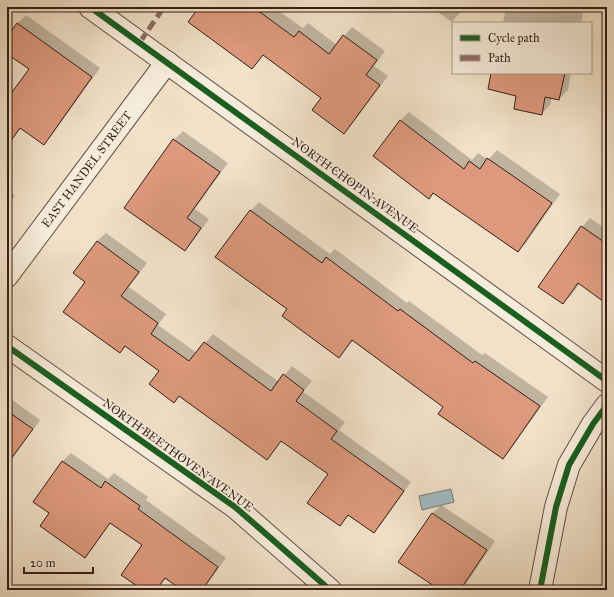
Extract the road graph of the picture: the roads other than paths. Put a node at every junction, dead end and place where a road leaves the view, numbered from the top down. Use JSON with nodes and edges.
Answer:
{"nodes":[{"id":1,"x":90,"y":7,"type":"edge"},
{"id":2,"x":167,"y":62,"type":"junction"},
{"id":3,"x":7,"y":276,"type":"edge"},
{"id":4,"x":7,"y":346,"type":"edge"},
{"id":5,"x":607,"y":381,"type":"edge"},
{"id":6,"x":607,"y":405,"type":"edge"},
{"id":7,"x":330,"y":590,"type":"edge"},
{"id":8,"x":540,"y":590,"type":"edge"}],
"edges":[{"from":1,"to":2,"type":"street","name":"NORTH CHOPIN AVENUE"},
{"from":2,"to":3,"type":"street","name":"EAST HANDEL STREET"},
{"from":2,"to":5,"type":"street","name":"NORTH CHOPIN AVENUE"},
{"from":4,"to":7,"type":"street","name":"NORTH BEETHOVEN AVENUE"},
{"from":6,"to":8,"type":"street"}]}
